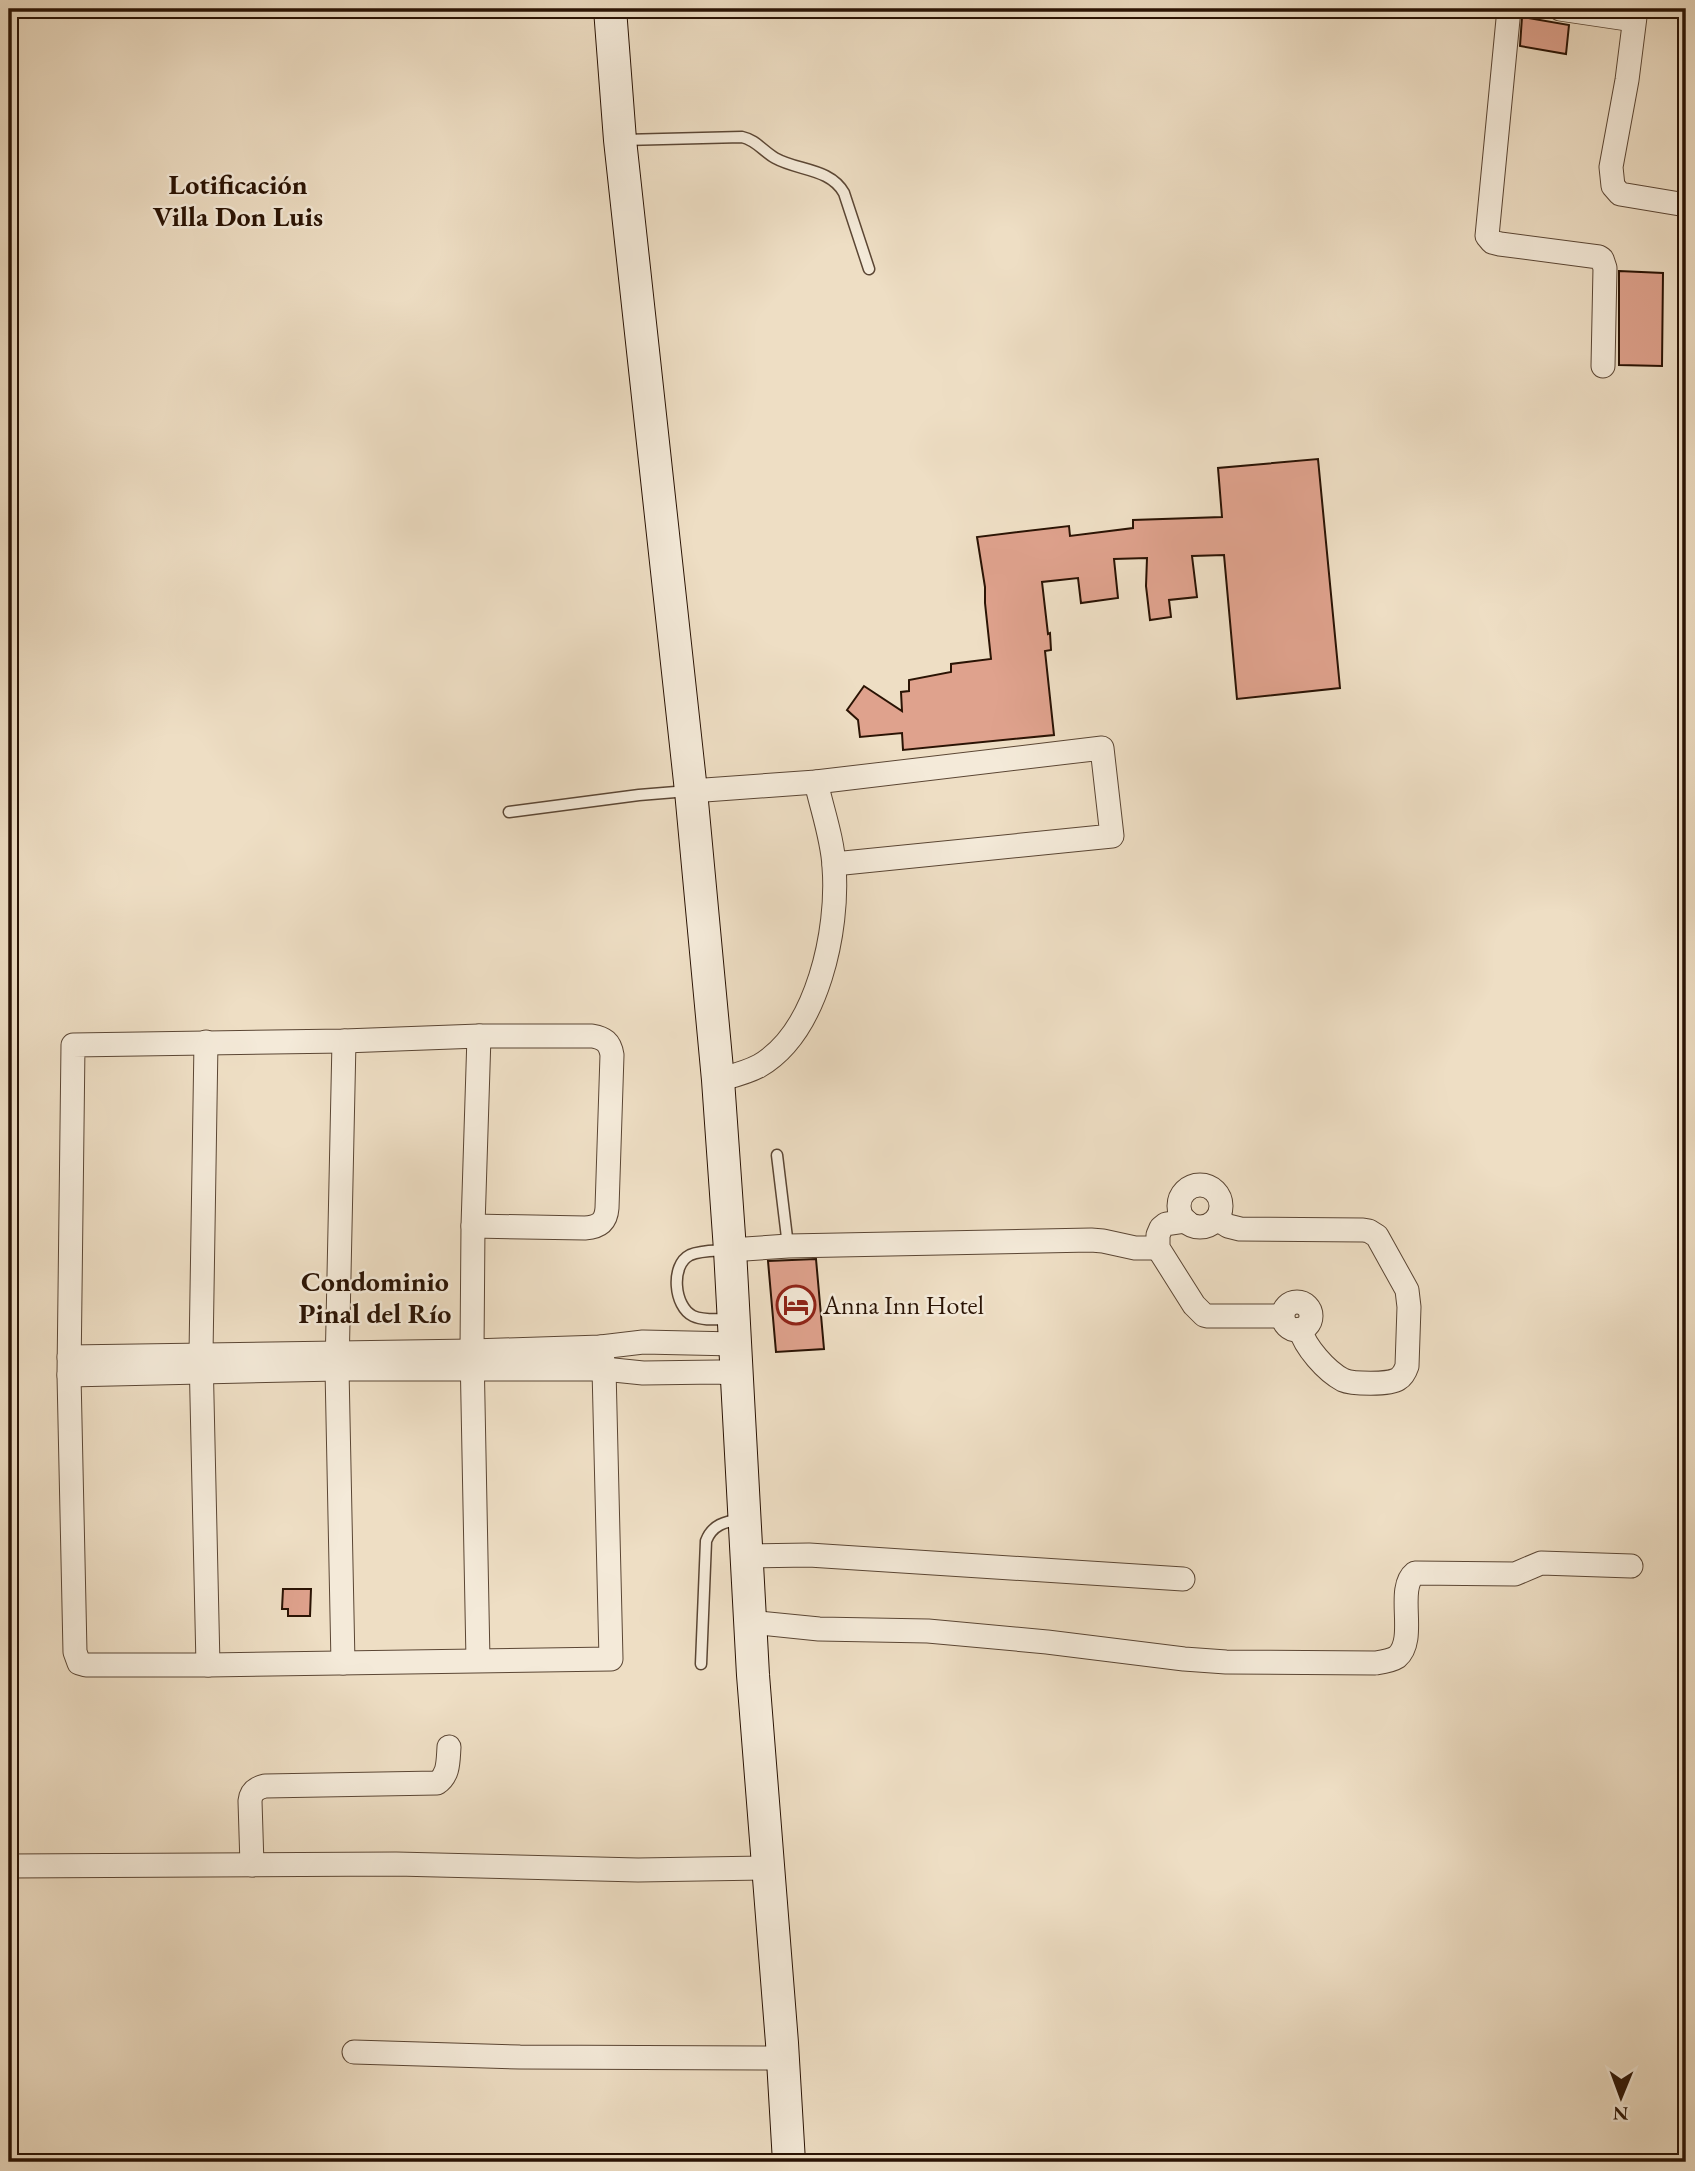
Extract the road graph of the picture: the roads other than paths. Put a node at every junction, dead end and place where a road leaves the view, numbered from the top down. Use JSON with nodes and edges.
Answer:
{"nodes":[{"id":1,"x":610,"y":9,"type":"edge"},
{"id":2,"x":1508,"y":9,"type":"edge"},
{"id":3,"x":1560,"y":9,"type":"edge"},
{"id":4,"x":1635,"y":14,"type":"edge"},
{"id":5,"x":620,"y":141,"type":"junction"},
{"id":6,"x":1686,"y":205,"type":"edge"},
{"id":7,"x":869,"y":269,"type":"dead end"},
{"id":8,"x":1603,"y":366,"type":"dead end"},
{"id":9,"x":816,"y":782,"type":"junction"},
{"id":10,"x":691,"y":791,"type":"junction"},
{"id":11,"x":509,"y":813,"type":"dead end"},
{"id":12,"x":834,"y":864,"type":"junction"},
{"id":13,"x":479,"y":1036,"type":"junction"},
{"id":14,"x":344,"y":1041,"type":"junction"},
{"id":15,"x":206,"y":1042,"type":"junction"},
{"id":16,"x":718,"y":1080,"type":"junction"},
{"id":17,"x":778,"y":1155,"type":"dead end"},
{"id":18,"x":1217,"y":1219,"type":"junction"},
{"id":19,"x":1186,"y":1221,"type":"junction"},
{"id":20,"x":473,"y":1226,"type":"junction"},
{"id":21,"x":788,"y":1246,"type":"junction"},
{"id":22,"x":1158,"y":1248,"type":"junction"},
{"id":23,"x":730,"y":1250,"type":"junction"},
{"id":24,"x":679,"y":1343,"type":"junction"},
{"id":25,"x":735,"y":1345,"type":"junction"},
{"id":26,"x":603,"y":1358,"type":"junction"},
{"id":27,"x":337,"y":1360,"type":"junction"},
{"id":28,"x":472,"y":1360,"type":"junction"},
{"id":29,"x":201,"y":1364,"type":"junction"},
{"id":30,"x":69,"y":1366,"type":"junction"},
{"id":31,"x":680,"y":1372,"type":"junction"},
{"id":32,"x":744,"y":1520,"type":"junction"},
{"id":33,"x":748,"y":1556,"type":"junction"},
{"id":34,"x":1632,"y":1566,"type":"dead end"},
{"id":35,"x":1183,"y":1579,"type":"dead end"},
{"id":36,"x":750,"y":1622,"type":"junction"},
{"id":37,"x":478,"y":1660,"type":"junction"},
{"id":38,"x":343,"y":1663,"type":"junction"},
{"id":39,"x":701,"y":1664,"type":"dead end"},
{"id":40,"x":208,"y":1665,"type":"junction"},
{"id":41,"x":449,"y":1747,"type":"dead end"},
{"id":42,"x":252,"y":1865,"type":"junction"},
{"id":43,"x":9,"y":1866,"type":"edge"},
{"id":44,"x":769,"y":1868,"type":"junction"},
{"id":45,"x":354,"y":2052,"type":"dead end"},
{"id":46,"x":783,"y":2059,"type":"junction"},
{"id":47,"x":789,"y":2162,"type":"edge"}],
"edges":[{"from":1,"to":5,"type":"main road"},
{"from":2,"to":8,"type":"street"},
{"from":3,"to":4,"type":"street"},
{"from":4,"to":6,"type":"street"},
{"from":5,"to":7,"type":"lane"},
{"from":5,"to":10,"type":"main road"},
{"from":9,"to":10,"type":"street"},
{"from":9,"to":12,"type":"street"},
{"from":9,"to":12,"type":"street"},
{"from":10,"to":11,"type":"lane"},
{"from":10,"to":16,"type":"main road"},
{"from":12,"to":16,"type":"street"},
{"from":13,"to":14,"type":"street"},
{"from":13,"to":20,"type":"street"},
{"from":13,"to":20,"type":"street"},
{"from":14,"to":15,"type":"street"},
{"from":14,"to":27,"type":"street"},
{"from":15,"to":29,"type":"street"},
{"from":15,"to":30,"type":"street"},
{"from":16,"to":23,"type":"main road"},
{"from":17,"to":21,"type":"lane"},
{"from":18,"to":19,"type":"street"},
{"from":18,"to":19,"type":"street"},
{"from":18,"to":22,"type":"street"},
{"from":19,"to":22,"type":"street"},
{"from":20,"to":28,"type":"street"},
{"from":21,"to":22,"type":"street"},
{"from":21,"to":23,"type":"street"},
{"from":23,"to":25,"type":"main road"},
{"from":23,"to":25,"type":"lane"},
{"from":24,"to":25,"type":"street"},
{"from":24,"to":26,"type":"street"},
{"from":24,"to":31,"type":"street"},
{"from":25,"to":31,"type":"street"},
{"from":25,"to":32,"type":"main road"},
{"from":26,"to":28,"type":"street"},
{"from":26,"to":31,"type":"street"},
{"from":26,"to":37,"type":"street"},
{"from":27,"to":28,"type":"street"},
{"from":27,"to":29,"type":"street"},
{"from":27,"to":38,"type":"street"},
{"from":28,"to":37,"type":"street"},
{"from":29,"to":30,"type":"street"},
{"from":29,"to":40,"type":"street"},
{"from":30,"to":40,"type":"street"},
{"from":32,"to":33,"type":"main road"},
{"from":32,"to":39,"type":"lane"},
{"from":33,"to":35,"type":"street"},
{"from":33,"to":36,"type":"main road"},
{"from":34,"to":36,"type":"street"},
{"from":36,"to":44,"type":"main road"},
{"from":37,"to":38,"type":"street"},
{"from":38,"to":40,"type":"street"},
{"from":41,"to":42,"type":"street"},
{"from":42,"to":43,"type":"street"},
{"from":42,"to":44,"type":"street"},
{"from":44,"to":46,"type":"main road"},
{"from":45,"to":46,"type":"street"},
{"from":46,"to":47,"type":"main road"}]}
